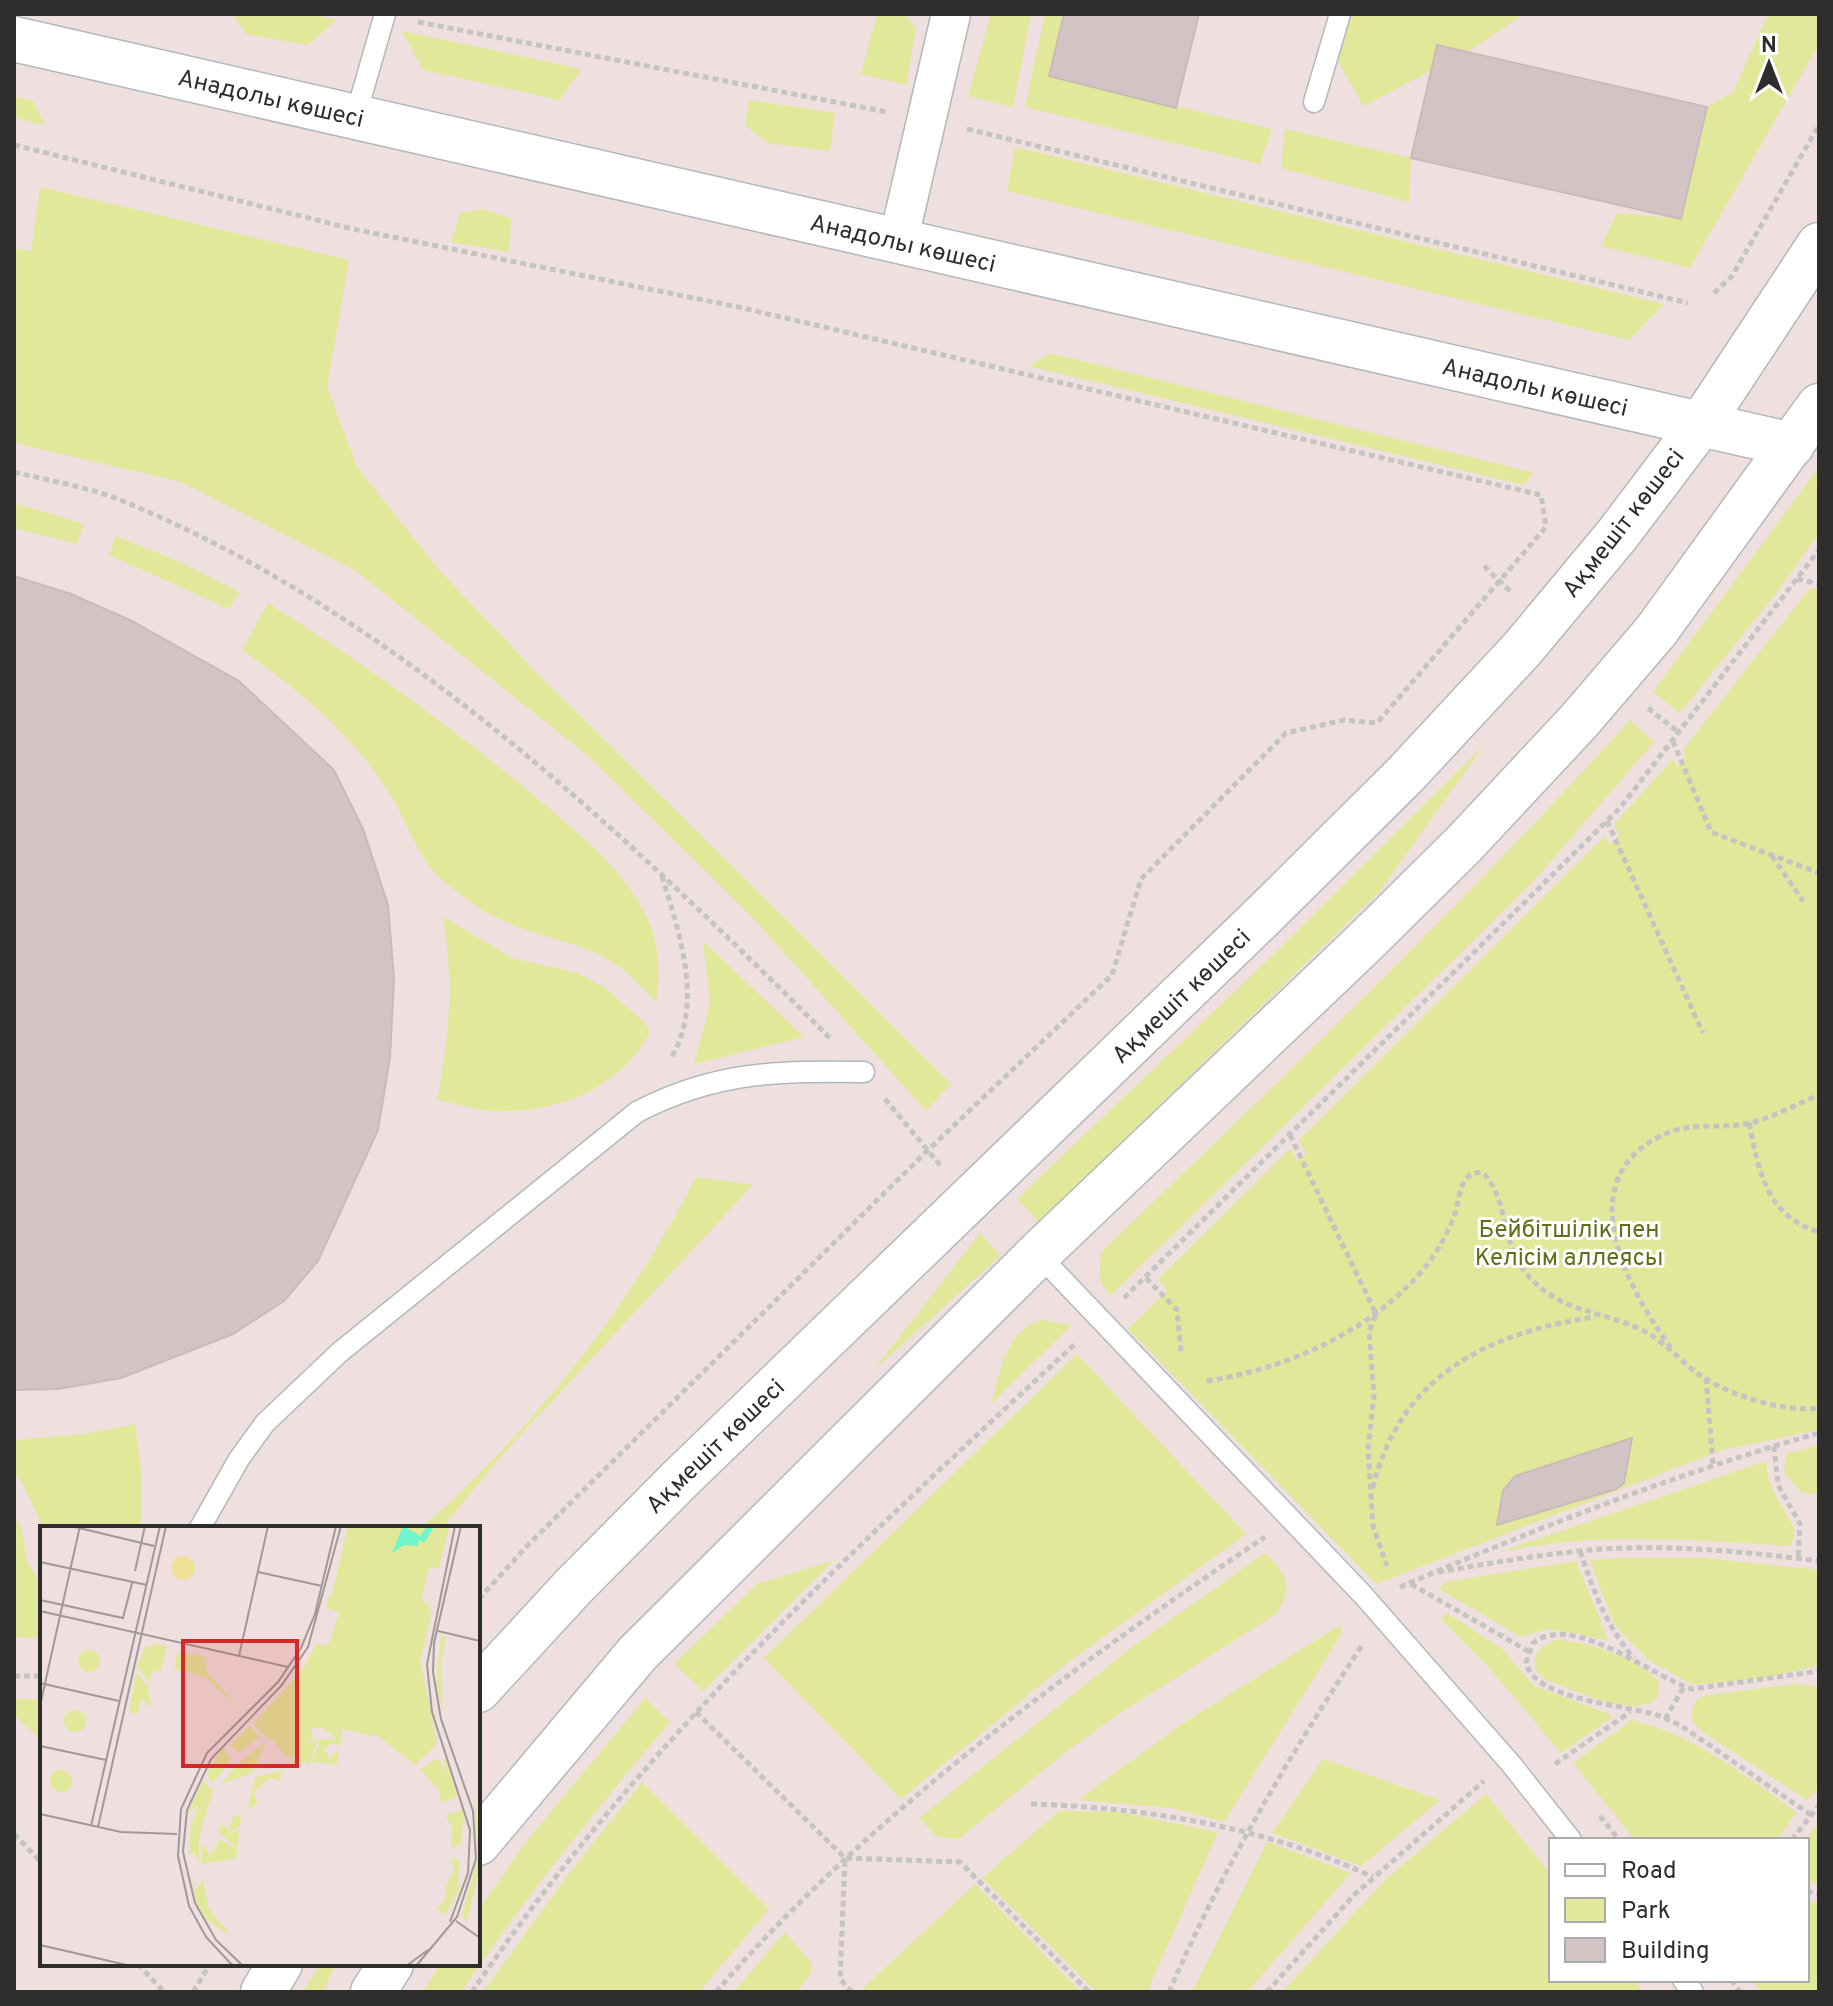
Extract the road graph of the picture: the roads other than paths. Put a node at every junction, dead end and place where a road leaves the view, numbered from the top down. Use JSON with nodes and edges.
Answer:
{"nodes":[{"id":1,"x":951,"y":14,"type":"edge"},
{"id":2,"x":1340,"y":14,"type":"edge"},
{"id":3,"x":384,"y":15,"type":"edge"},
{"id":4,"x":14,"y":39,"type":"edge"},
{"id":5,"x":1314,"y":102,"type":"dead end"},
{"id":6,"x":355,"y":118,"type":"junction"},
{"id":7,"x":898,"y":242,"type":"junction"},
{"id":8,"x":1819,"y":245,"type":"edge"},
{"id":9,"x":1819,"y":406,"type":"edge"},
{"id":10,"x":1701,"y":424,"type":"junction"},
{"id":11,"x":1792,"y":445,"type":"junction"},
{"id":12,"x":864,"y":1072,"type":"road end"},
{"id":13,"x":1038,"y":1254,"type":"junction"},
{"id":14,"x":201,"y":1526,"type":"edge"},
{"id":15,"x":480,"y":1688,"type":"edge"},
{"id":16,"x":1569,"y":1838,"type":"edge"},
{"id":17,"x":480,"y":1841,"type":"edge"},
{"id":18,"x":279,"y":1966,"type":"edge"},
{"id":19,"x":390,"y":1966,"type":"edge"},
{"id":20,"x":263,"y":1992,"type":"edge"},
{"id":21,"x":373,"y":1992,"type":"edge"}],
"edges":[{"from":1,"to":7,"type":"street"},
{"from":2,"to":5,"type":"lane"},
{"from":3,"to":6,"type":"lane"},
{"from":4,"to":6,"type":"street","name":"Анадолы көшесі"},
{"from":6,"to":7,"type":"street","name":"Анадолы көшесі"},
{"from":7,"to":10,"type":"street","name":"Анадолы көшесі"},
{"from":8,"to":10,"type":"street","name":"Ақмешіт көшесі"},
{"from":9,"to":11,"type":"street"},
{"from":10,"to":11,"type":"street","name":"Анадолы көшесі"},
{"from":10,"to":15,"type":"street","name":"Ақмешіт көшесі"},
{"from":11,"to":13,"type":"street"},
{"from":12,"to":14,"type":"lane"},
{"from":13,"to":16,"type":"lane"},
{"from":13,"to":17,"type":"street"},
{"from":18,"to":20,"type":"street"},
{"from":19,"to":21,"type":"street"}]}
